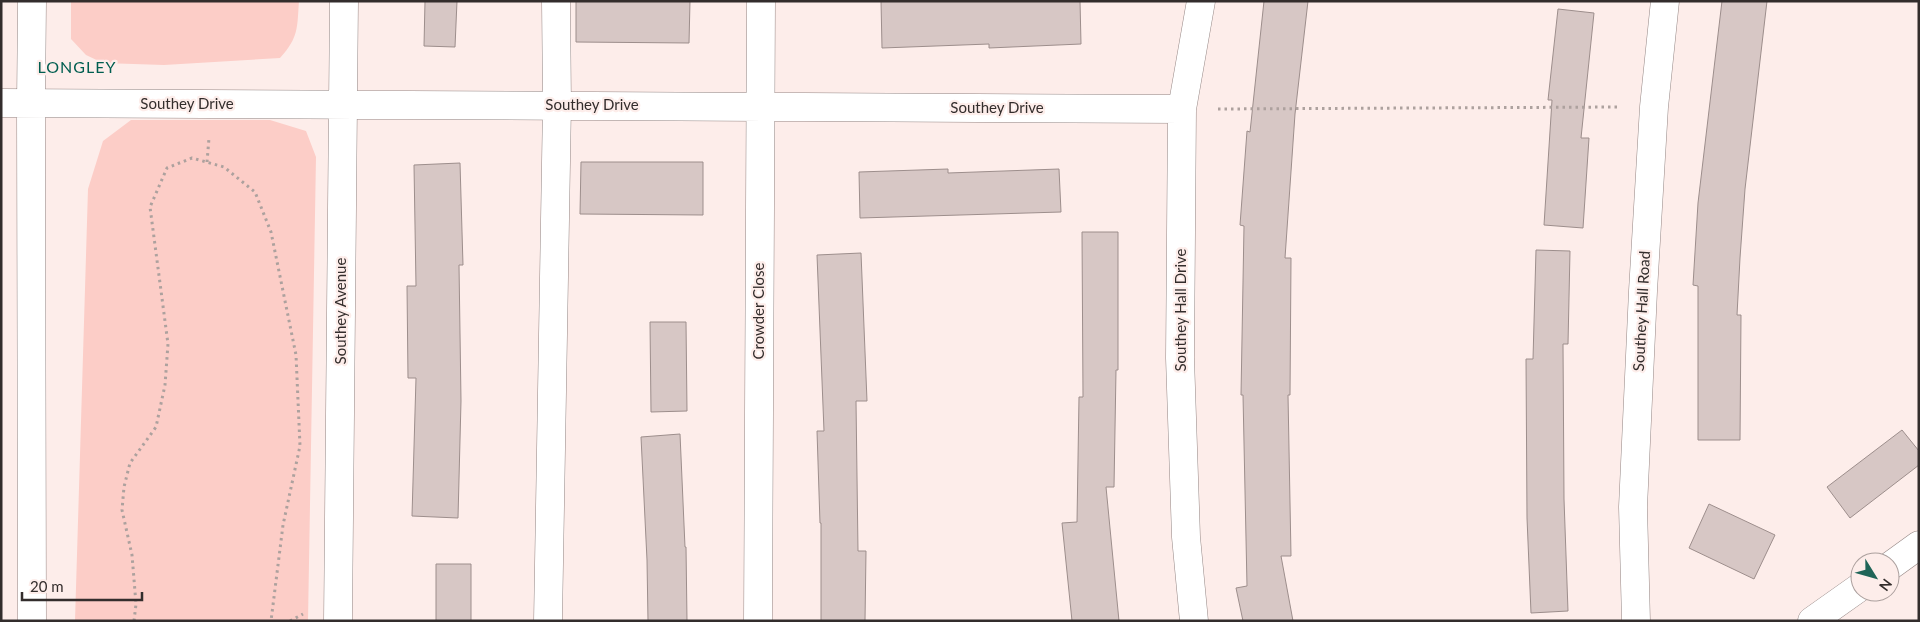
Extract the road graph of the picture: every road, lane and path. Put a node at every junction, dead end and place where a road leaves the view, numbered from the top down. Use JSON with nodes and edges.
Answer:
{"nodes":[{"id":1,"x":32,"y":1,"type":"edge"},
{"id":2,"x":344,"y":1,"type":"edge"},
{"id":3,"x":556,"y":1,"type":"edge"},
{"id":4,"x":761,"y":1,"type":"edge"},
{"id":5,"x":1201,"y":1,"type":"edge"},
{"id":6,"x":1665,"y":1,"type":"edge"},
{"id":7,"x":1,"y":103,"type":"edge"},
{"id":8,"x":30,"y":103,"type":"junction"},
{"id":9,"x":343,"y":104,"type":"junction"},
{"id":10,"x":557,"y":105,"type":"junction"},
{"id":11,"x":761,"y":106,"type":"junction"},
{"id":12,"x":1654,"y":107,"type":"junction"},
{"id":13,"x":1182,"y":108,"type":"junction"},
{"id":14,"x":1919,"y":545,"type":"edge"},
{"id":15,"x":1900,"y":559,"type":"edge"},
{"id":16,"x":1850,"y":594,"type":"edge"},
{"id":17,"x":32,"y":621,"type":"edge"},
{"id":18,"x":134,"y":621,"type":"edge"},
{"id":19,"x":272,"y":621,"type":"edge"},
{"id":20,"x":338,"y":621,"type":"edge"},
{"id":21,"x":548,"y":621,"type":"edge"},
{"id":22,"x":758,"y":621,"type":"edge"},
{"id":23,"x":1194,"y":621,"type":"edge"},
{"id":24,"x":1636,"y":621,"type":"edge"},
{"id":25,"x":1812,"y":621,"type":"edge"}],
"edges":[{"from":1,"to":8,"type":"street"},
{"from":2,"to":9,"type":"street","name":"Southey Avenue"},
{"from":3,"to":10,"type":"street"},
{"from":4,"to":11,"type":"street","name":"Crowder Close"},
{"from":5,"to":13,"type":"street","name":"Southey Hall Drive"},
{"from":6,"to":12,"type":"street","name":"Southey Hall Road"},
{"from":7,"to":8,"type":"street","name":"Southey Drive"},
{"from":8,"to":9,"type":"street","name":"Southey Drive"},
{"from":8,"to":17,"type":"street"},
{"from":9,"to":10,"type":"street","name":"Southey Drive"},
{"from":9,"to":20,"type":"street","name":"Southey Avenue"},
{"from":10,"to":11,"type":"street","name":"Southey Drive"},
{"from":10,"to":21,"type":"street"},
{"from":11,"to":13,"type":"street","name":"Southey Drive"},
{"from":11,"to":22,"type":"street","name":"Crowder Close"},
{"from":12,"to":13,"type":"path"},
{"from":12,"to":24,"type":"street","name":"Southey Hall Road"},
{"from":13,"to":23,"type":"street","name":"Southey Hall Drive"},
{"from":14,"to":15,"type":"street"},
{"from":16,"to":25,"type":"street"},
{"from":18,"to":19,"type":"path"}]}
